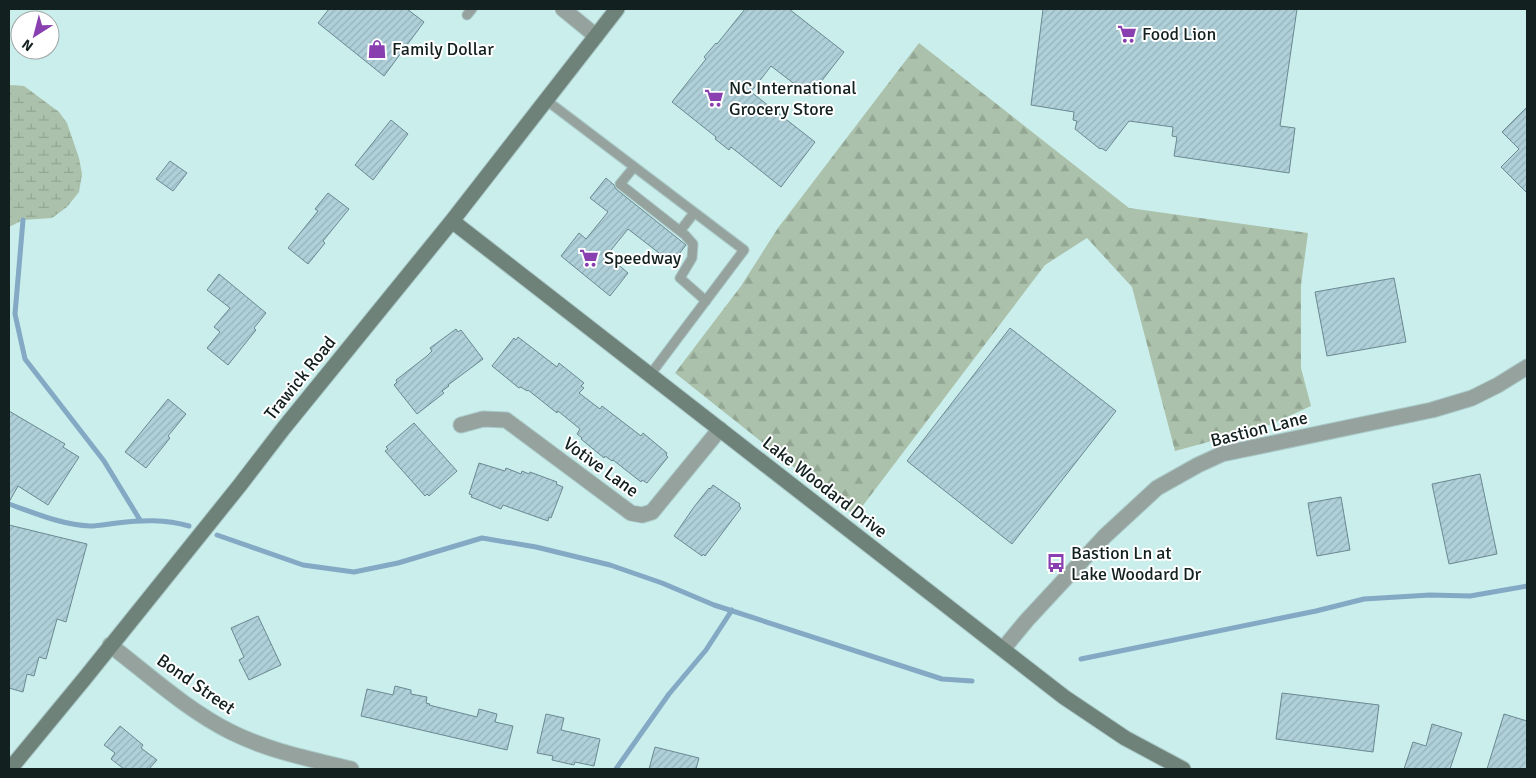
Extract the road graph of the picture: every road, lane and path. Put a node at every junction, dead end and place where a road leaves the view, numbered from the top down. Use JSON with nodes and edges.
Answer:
{"nodes":[{"id":1,"x":562,"y":9,"type":"edge"},
{"id":2,"x":618,"y":9,"type":"edge"},
{"id":3,"x":596,"y":36,"type":"junction"},
{"id":4,"x":546,"y":100,"type":"junction"},
{"id":5,"x":634,"y":167,"type":"junction"},
{"id":6,"x":694,"y":212,"type":"junction"},
{"id":7,"x":452,"y":221,"type":"junction"},
{"id":8,"x":680,"y":231,"type":"junction"},
{"id":9,"x":706,"y":301,"type":"junction"},
{"id":10,"x":1527,"y":367,"type":"edge"},
{"id":11,"x":650,"y":375,"type":"junction"},
{"id":12,"x":461,"y":425,"type":"dead end"},
{"id":13,"x":720,"y":429,"type":"junction"},
{"id":14,"x":110,"y":645,"type":"junction"},
{"id":15,"x":1003,"y":649,"type":"junction"},
{"id":16,"x":10,"y":769,"type":"edge"},
{"id":17,"x":350,"y":769,"type":"edge"},
{"id":18,"x":1184,"y":769,"type":"edge"}],
"edges":[{"from":1,"to":3,"type":"street"},
{"from":2,"to":3,"type":"street","name":"Trawick Road"},
{"from":3,"to":4,"type":"street","name":"Trawick Road"},
{"from":4,"to":5,"type":"lane"},
{"from":4,"to":7,"type":"street","name":"Trawick Road"},
{"from":5,"to":6,"type":"lane"},
{"from":5,"to":8,"type":"lane"},
{"from":6,"to":8,"type":"lane"},
{"from":6,"to":9,"type":"lane"},
{"from":7,"to":11,"type":"street","name":"Lake Woodard Drive"},
{"from":7,"to":14,"type":"street","name":"Trawick Road"},
{"from":8,"to":9,"type":"lane"},
{"from":9,"to":11,"type":"lane"},
{"from":10,"to":15,"type":"street","name":"Bastion Lane"},
{"from":11,"to":13,"type":"street","name":"Lake Woodard Drive"},
{"from":12,"to":13,"type":"street","name":"Votive Lane"},
{"from":13,"to":15,"type":"street","name":"Lake Woodard Drive"},
{"from":14,"to":16,"type":"street","name":"Trawick Road"},
{"from":14,"to":17,"type":"street","name":"Bond Street"},
{"from":15,"to":18,"type":"street","name":"Lake Woodard Drive"}]}
